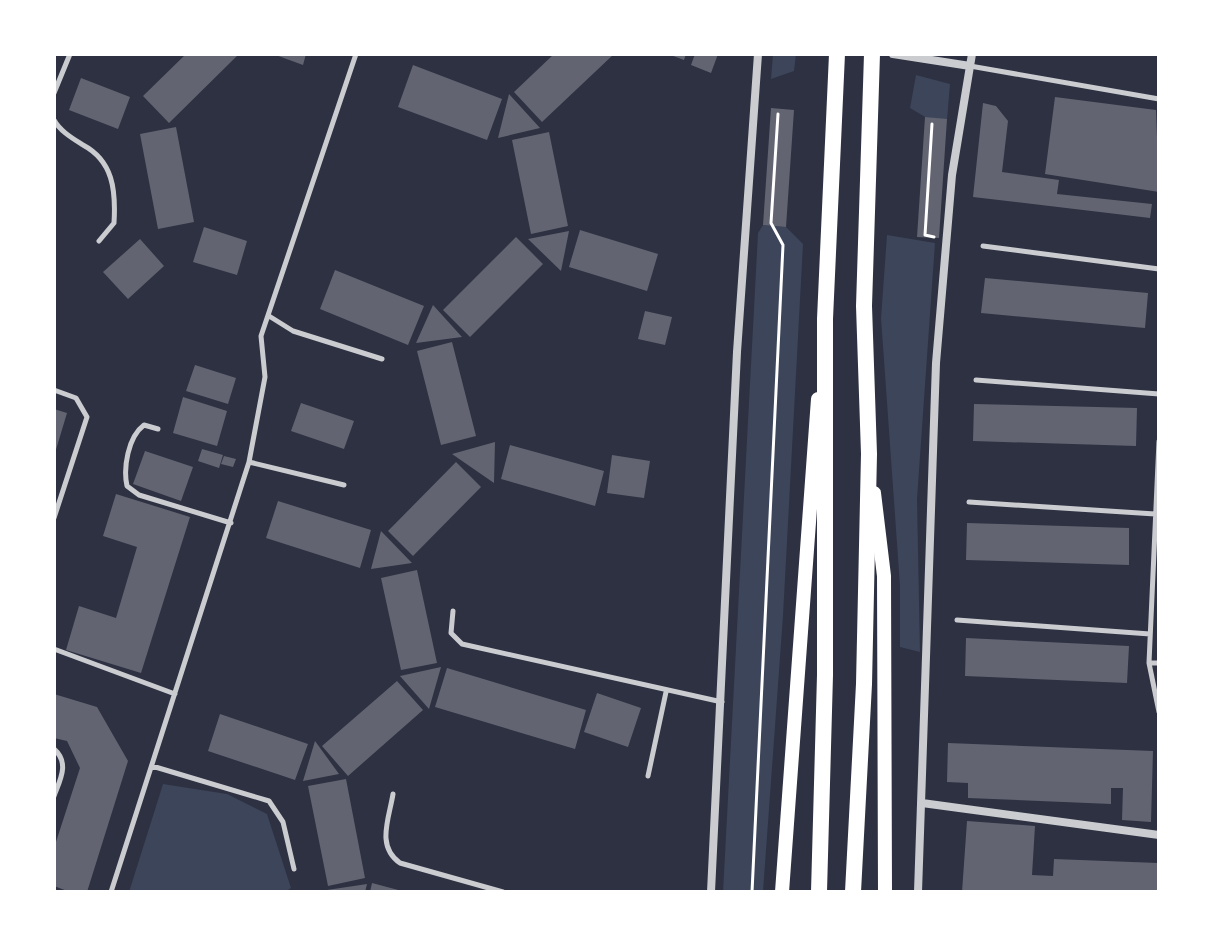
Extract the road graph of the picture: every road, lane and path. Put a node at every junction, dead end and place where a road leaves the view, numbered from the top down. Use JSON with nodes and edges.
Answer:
{"nodes":[{"id":1,"x":70,"y":54,"type":"edge"},
{"id":2,"x":356,"y":54,"type":"edge"},
{"id":3,"x":758,"y":54,"type":"edge"},
{"id":4,"x":837,"y":54,"type":"edge"},
{"id":5,"x":872,"y":54,"type":"edge"},
{"id":6,"x":893,"y":54,"type":"edge"},
{"id":7,"x":972,"y":54,"type":"edge"},
{"id":8,"x":970,"y":66,"type":"junction"},
{"id":9,"x":54,"y":93,"type":"edge"},
{"id":10,"x":1159,"y":99,"type":"edge"},
{"id":11,"x":778,"y":114,"type":"dead end"},
{"id":12,"x":54,"y":120,"type":"edge"},
{"id":13,"x":932,"y":124,"type":"dead end"},
{"id":14,"x":925,"y":235,"type":"dead end"},
{"id":15,"x":99,"y":241,"type":"dead end"},
{"id":16,"x":983,"y":246,"type":"dead end"},
{"id":17,"x":1159,"y":269,"type":"edge"},
{"id":18,"x":269,"y":316,"type":"junction"},
{"id":19,"x":825,"y":319,"type":"junction"},
{"id":20,"x":382,"y":359,"type":"dead end"},
{"id":21,"x":976,"y":380,"type":"dead end"},
{"id":22,"x":54,"y":390,"type":"edge"},
{"id":23,"x":1159,"y":394,"type":"edge"},
{"id":24,"x":158,"y":429,"type":"dead end"},
{"id":25,"x":1159,"y":441,"type":"edge"},
{"id":26,"x":869,"y":454,"type":"junction"},
{"id":27,"x":249,"y":462,"type":"junction"},
{"id":28,"x":344,"y":485,"type":"dead end"},
{"id":29,"x":969,"y":502,"type":"dead end"},
{"id":30,"x":1156,"y":514,"type":"junction"},
{"id":31,"x":54,"y":518,"type":"edge"},
{"id":32,"x":231,"y":523,"type":"junction"},
{"id":33,"x":453,"y":611,"type":"dead end"},
{"id":34,"x":957,"y":620,"type":"dead end"},
{"id":35,"x":1150,"y":634,"type":"junction"},
{"id":36,"x":54,"y":649,"type":"edge"},
{"id":37,"x":1149,"y":663,"type":"junction"},
{"id":38,"x":1159,"y":663,"type":"edge"},
{"id":39,"x":666,"y":692,"type":"junction"},
{"id":40,"x":175,"y":694,"type":"junction"},
{"id":41,"x":723,"y":703,"type":"junction"},
{"id":42,"x":1159,"y":712,"type":"edge"},
{"id":43,"x":54,"y":749,"type":"edge"},
{"id":44,"x":152,"y":766,"type":"junction"},
{"id":45,"x":648,"y":776,"type":"dead end"},
{"id":46,"x":393,"y":794,"type":"dead end"},
{"id":47,"x":54,"y":796,"type":"edge"},
{"id":48,"x":922,"y":803,"type":"junction"},
{"id":49,"x":1159,"y":835,"type":"edge"},
{"id":50,"x":294,"y":869,"type":"dead end"},
{"id":51,"x":111,"y":892,"type":"edge"},
{"id":52,"x":503,"y":892,"type":"edge"},
{"id":53,"x":711,"y":892,"type":"edge"},
{"id":54,"x":752,"y":892,"type":"edge"},
{"id":55,"x":782,"y":892,"type":"edge"},
{"id":56,"x":819,"y":892,"type":"edge"},
{"id":57,"x":853,"y":892,"type":"edge"},
{"id":58,"x":885,"y":892,"type":"edge"},
{"id":59,"x":918,"y":892,"type":"edge"}],
"edges":[{"from":1,"to":9,"type":"lane"},
{"from":2,"to":18,"type":"lane"},
{"from":3,"to":41,"type":"street"},
{"from":4,"to":19,"type":"main road"},
{"from":5,"to":26,"type":"main road"},
{"from":6,"to":8,"type":"street"},
{"from":7,"to":8,"type":"street"},
{"from":8,"to":10,"type":"lane"},
{"from":8,"to":48,"type":"street"},
{"from":11,"to":54,"type":"path"},
{"from":12,"to":15,"type":"lane"},
{"from":13,"to":14,"type":"path"},
{"from":16,"to":17,"type":"lane"},
{"from":18,"to":20,"type":"lane"},
{"from":18,"to":27,"type":"lane"},
{"from":19,"to":55,"type":"main road"},
{"from":19,"to":56,"type":"main road"},
{"from":21,"to":23,"type":"lane"},
{"from":22,"to":31,"type":"lane"},
{"from":24,"to":32,"type":"lane"},
{"from":25,"to":30,"type":"lane"},
{"from":26,"to":57,"type":"main road"},
{"from":26,"to":58,"type":"main road"},
{"from":27,"to":28,"type":"lane"},
{"from":27,"to":32,"type":"lane"},
{"from":29,"to":30,"type":"lane"},
{"from":30,"to":35,"type":"lane"},
{"from":32,"to":40,"type":"lane"},
{"from":33,"to":39,"type":"lane"},
{"from":34,"to":35,"type":"lane"},
{"from":35,"to":37,"type":"lane"},
{"from":36,"to":40,"type":"lane"},
{"from":37,"to":38,"type":"lane"},
{"from":37,"to":42,"type":"lane"},
{"from":39,"to":41,"type":"lane"},
{"from":39,"to":45,"type":"lane"},
{"from":40,"to":44,"type":"lane"},
{"from":41,"to":53,"type":"street"},
{"from":43,"to":47,"type":"lane"},
{"from":44,"to":50,"type":"lane"},
{"from":44,"to":51,"type":"lane"},
{"from":46,"to":52,"type":"lane"},
{"from":48,"to":49,"type":"street"},
{"from":48,"to":59,"type":"street"}]}
